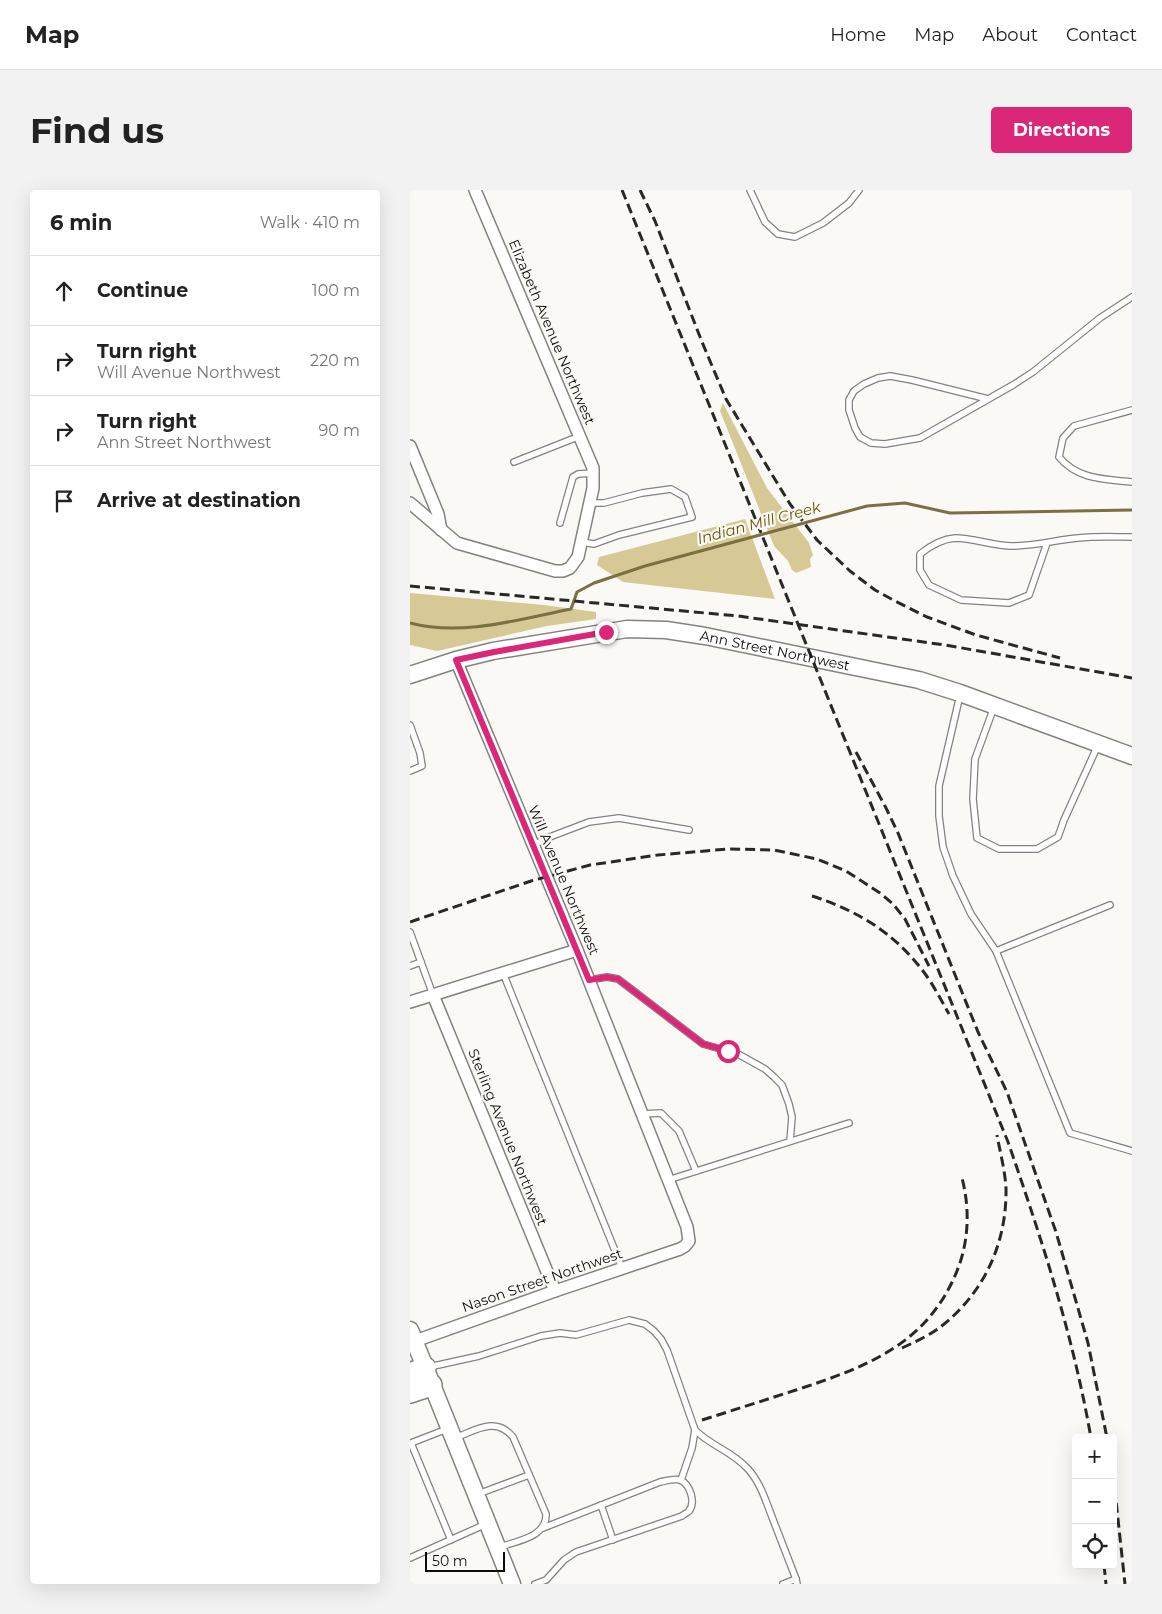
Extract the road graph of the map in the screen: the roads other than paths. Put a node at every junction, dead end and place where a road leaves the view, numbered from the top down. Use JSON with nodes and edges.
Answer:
{"nodes":[{"id":1,"x":475,"y":190,"type":"edge"},
{"id":2,"x":750,"y":190,"type":"edge"},
{"id":3,"x":859,"y":190,"type":"edge"},
{"id":4,"x":1132,"y":297,"type":"edge"},
{"id":5,"x":988,"y":399,"type":"junction"},
{"id":6,"x":1132,"y":410,"type":"edge"},
{"id":7,"x":580,"y":436,"type":"junction"},
{"id":8,"x":410,"y":446,"type":"edge"},
{"id":9,"x":514,"y":462,"type":"dead end"},
{"id":10,"x":593,"y":473,"type":"junction"},
{"id":11,"x":1132,"y":482,"type":"edge"},
{"id":12,"x":410,"y":503,"type":"edge"},
{"id":13,"x":589,"y":503,"type":"junction"},
{"id":14,"x":560,"y":523,"type":"dead end"},
{"id":15,"x":440,"y":530,"type":"junction"},
{"id":16,"x":1132,"y":537,"type":"edge"},
{"id":17,"x":581,"y":542,"type":"junction"},
{"id":18,"x":1047,"y":543,"type":"junction"},
{"id":19,"x":456,"y":660,"type":"junction"},
{"id":20,"x":410,"y":675,"type":"edge"},
{"id":21,"x":960,"y":693,"type":"junction"},
{"id":22,"x":995,"y":706,"type":"junction"},
{"id":23,"x":410,"y":726,"type":"edge"},
{"id":24,"x":1099,"y":744,"type":"junction"},
{"id":25,"x":1131,"y":754,"type":"edge"},
{"id":26,"x":410,"y":771,"type":"edge"},
{"id":27,"x":689,"y":830,"type":"dead end"},
{"id":28,"x":534,"y":845,"type":"junction"},
{"id":29,"x":1110,"y":906,"type":"dead end"},
{"id":30,"x":410,"y":932,"type":"edge"},
{"id":31,"x":577,"y":950,"type":"junction"},
{"id":32,"x":996,"y":952,"type":"junction"},
{"id":33,"x":421,"y":962,"type":"junction"},
{"id":34,"x":410,"y":966,"type":"edge"},
{"id":35,"x":503,"y":973,"type":"junction"},
{"id":36,"x":589,"y":980,"type":"junction"},
{"id":37,"x":433,"y":995,"type":"junction"},
{"id":38,"x":410,"y":1002,"type":"edge"},
{"id":39,"x":642,"y":1114,"type":"junction"},
{"id":40,"x":849,"y":1123,"type":"dead end"},
{"id":41,"x":790,"y":1141,"type":"junction"},
{"id":42,"x":1132,"y":1151,"type":"edge"},
{"id":43,"x":696,"y":1171,"type":"junction"},
{"id":44,"x":668,"y":1180,"type":"junction"},
{"id":45,"x":680,"y":1249,"type":"joint"},
{"id":46,"x":622,"y":1268,"type":"junction"},
{"id":47,"x":555,"y":1290,"type":"junction"},
{"id":48,"x":412,"y":1336,"type":"edge"},
{"id":49,"x":422,"y":1376,"type":"edge"},
{"id":50,"x":410,"y":1392,"type":"edge"},
{"id":51,"x":695,"y":1430,"type":"junction"},
{"id":52,"x":451,"y":1433,"type":"junction"},
{"id":53,"x":529,"y":1475,"type":"junction"},
{"id":54,"x":680,"y":1480,"type":"junction"},
{"id":55,"x":476,"y":1495,"type":"junction"},
{"id":56,"x":601,"y":1506,"type":"junction"},
{"id":57,"x":488,"y":1523,"type":"junction"},
{"id":58,"x":543,"y":1528,"type":"junction"},
{"id":59,"x":451,"y":1540,"type":"junction"},
{"id":60,"x":613,"y":1540,"type":"junction"},
{"id":61,"x":498,"y":1548,"type":"junction"},
{"id":62,"x":410,"y":1558,"type":"edge"},
{"id":63,"x":797,"y":1581,"type":"edge"},
{"id":64,"x":512,"y":1584,"type":"edge"},
{"id":65,"x":535,"y":1584,"type":"edge"},
{"id":66,"x":783,"y":1584,"type":"edge"}],
"edges":[{"from":1,"to":7,"type":"street","name":"Elizabeth Avenue Northwest"},
{"from":2,"to":3,"type":"lane"},
{"from":4,"to":5,"type":"lane"},
{"from":5,"to":5,"type":"lane"},
{"from":6,"to":11,"type":"lane"},
{"from":7,"to":9,"type":"lane"},
{"from":7,"to":10,"type":"street","name":"Elizabeth Avenue Northwest"},
{"from":8,"to":15,"type":"street"},
{"from":10,"to":13,"type":"street","name":"Elizabeth Avenue Northwest"},
{"from":10,"to":14,"type":"lane"},
{"from":12,"to":15,"type":"street"},
{"from":13,"to":17,"type":"street","name":"Elizabeth Avenue Northwest"},
{"from":13,"to":17,"type":"lane"},
{"from":15,"to":17,"type":"street","name":"Elizabeth Avenue Northwest"},
{"from":16,"to":18,"type":"lane"},
{"from":18,"to":18,"type":"lane"},
{"from":19,"to":20,"type":"main road","name":"Ann Street Northwest"},
{"from":19,"to":21,"type":"main road","name":"Ann Street Northwest"},
{"from":19,"to":28,"type":"street","name":"Will Avenue Northwest"},
{"from":21,"to":22,"type":"main road","name":"Ann Street Northwest"},
{"from":21,"to":32,"type":"lane"},
{"from":22,"to":24,"type":"main road","name":"Ann Street Northwest"},
{"from":22,"to":24,"type":"lane"},
{"from":23,"to":26,"type":"lane"},
{"from":24,"to":25,"type":"main road","name":"Ann Street Northwest"},
{"from":27,"to":28,"type":"lane"},
{"from":28,"to":31,"type":"street","name":"Will Avenue Northwest"},
{"from":29,"to":32,"type":"lane"},
{"from":30,"to":33,"type":"lane"},
{"from":31,"to":35,"type":"street"},
{"from":31,"to":36,"type":"street","name":"Will Avenue Northwest"},
{"from":32,"to":42,"type":"lane"},
{"from":33,"to":34,"type":"lane"},
{"from":33,"to":37,"type":"lane"},
{"from":35,"to":37,"type":"street"},
{"from":35,"to":46,"type":"lane"},
{"from":36,"to":39,"type":"street","name":"Will Avenue Northwest"},
{"from":36,"to":41,"type":"lane"},
{"from":37,"to":38,"type":"street"},
{"from":37,"to":47,"type":"street","name":"Sterling Avenue Northwest"},
{"from":39,"to":43,"type":"lane"},
{"from":39,"to":44,"type":"street","name":"Will Avenue Northwest"},
{"from":40,"to":41,"type":"lane"},
{"from":41,"to":43,"type":"lane"},
{"from":43,"to":44,"type":"lane"},
{"from":44,"to":45,"type":"street","name":"Will Avenue Northwest"},
{"from":45,"to":46,"type":"street","name":"Nason Street Northwest"},
{"from":46,"to":47,"type":"street","name":"Nason Street Northwest"},
{"from":47,"to":48,"type":"street","name":"Nason Street Northwest"},
{"from":48,"to":49,"type":"main road"},
{"from":49,"to":50,"type":"highway"},
{"from":49,"to":51,"type":"lane"},
{"from":49,"to":52,"type":"main road"},
{"from":51,"to":54,"type":"lane"},
{"from":51,"to":63,"type":"lane"},
{"from":52,"to":53,"type":"lane"},
{"from":52,"to":55,"type":"main road"},
{"from":52,"to":59,"type":"lane"},
{"from":53,"to":55,"type":"lane"},
{"from":53,"to":58,"type":"lane"},
{"from":54,"to":56,"type":"lane"},
{"from":54,"to":60,"type":"lane"},
{"from":55,"to":57,"type":"main road"},
{"from":56,"to":58,"type":"lane"},
{"from":56,"to":60,"type":"lane"},
{"from":57,"to":59,"type":"lane"},
{"from":57,"to":61,"type":"main road"},
{"from":58,"to":61,"type":"lane"},
{"from":59,"to":62,"type":"lane"},
{"from":60,"to":65,"type":"lane"},
{"from":61,"to":64,"type":"main road"},
{"from":63,"to":66,"type":"lane"}]}
